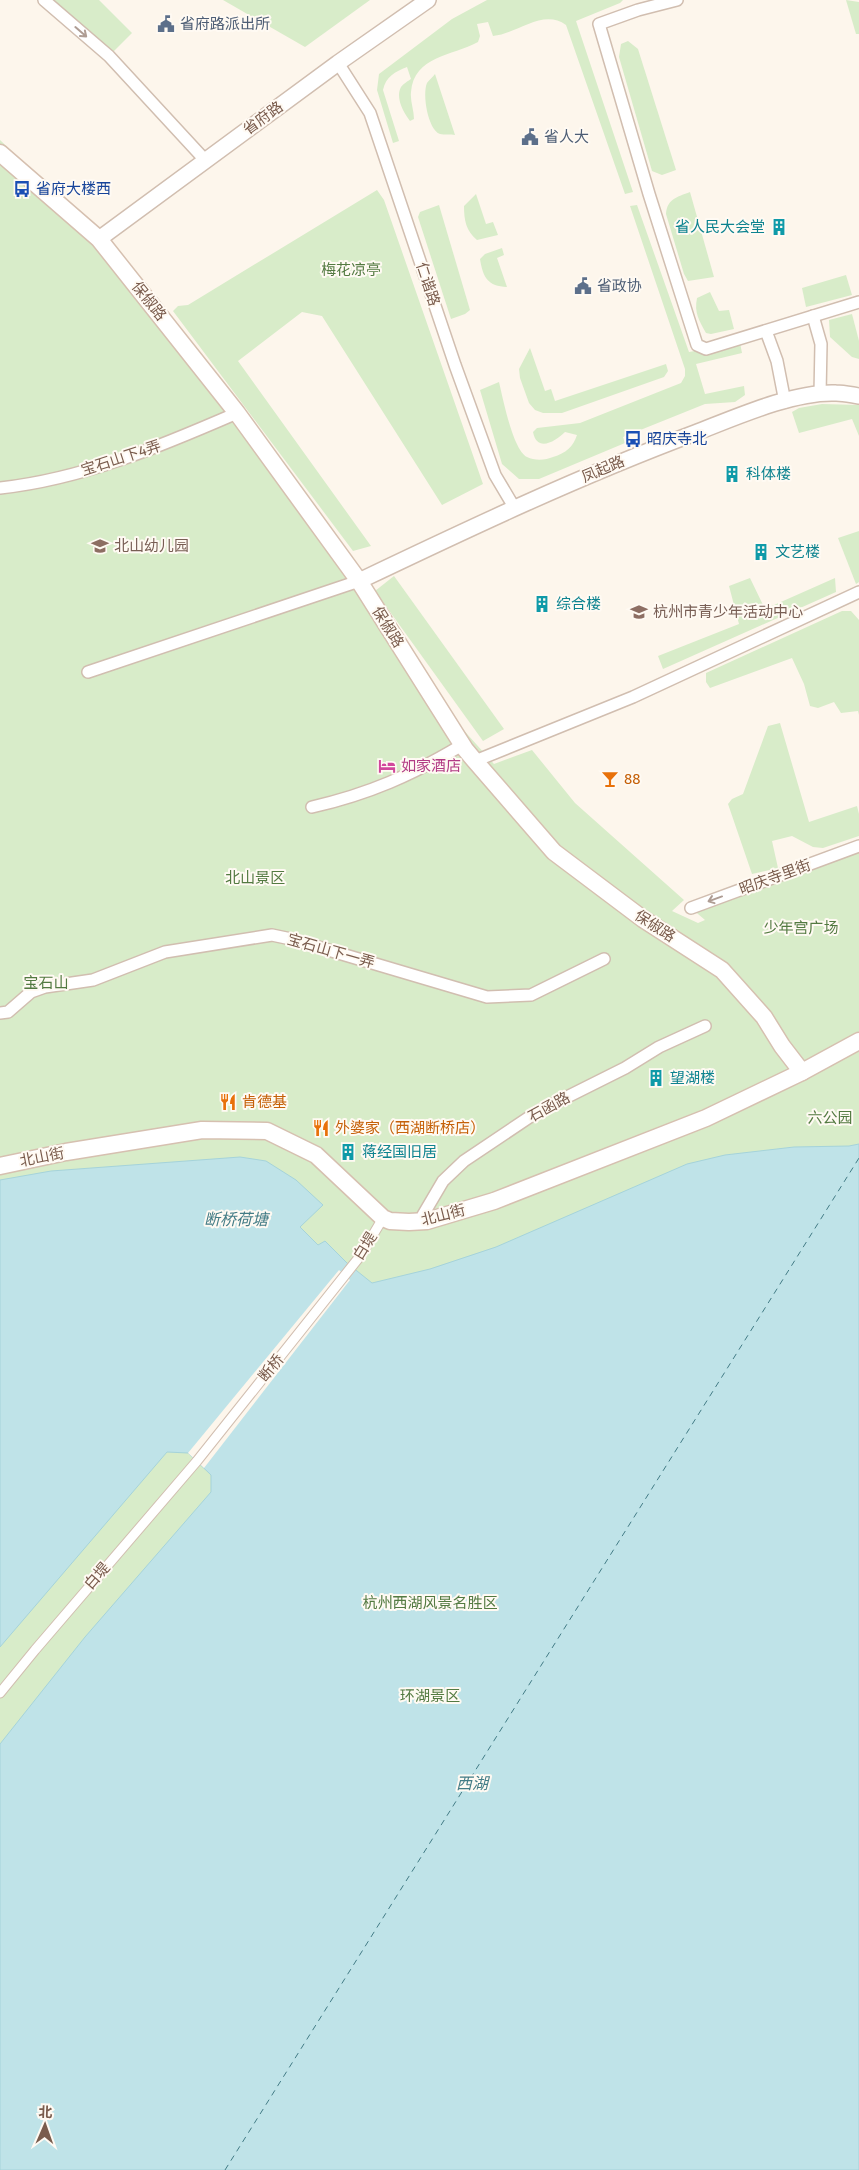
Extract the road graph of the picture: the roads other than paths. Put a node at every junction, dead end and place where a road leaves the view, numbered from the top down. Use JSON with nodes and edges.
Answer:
{"nodes":[{"id":1,"x":44,"y":0,"type":"edge"},
{"id":2,"x":428,"y":0,"type":"edge"},
{"id":3,"x":677,"y":0,"type":"edge"},
{"id":4,"x":637,"y":5,"type":"edge"},
{"id":5,"x":338,"y":63,"type":"junction"},
{"id":6,"x":0,"y":153,"type":"edge"},
{"id":7,"x":205,"y":160,"type":"junction"},
{"id":8,"x":99,"y":239,"type":"junction"},
{"id":9,"x":859,"y":302,"type":"edge"},
{"id":10,"x":814,"y":316,"type":"junction"},
{"id":11,"x":766,"y":331,"type":"junction"},
{"id":12,"x":820,"y":394,"type":"junction"},
{"id":13,"x":859,"y":396,"type":"edge"},
{"id":14,"x":785,"y":402,"type":"junction"},
{"id":15,"x":237,"y":413,"type":"junction"},
{"id":16,"x":0,"y":488,"type":"edge"},
{"id":17,"x":514,"y":507,"type":"junction"},
{"id":18,"x":359,"y":582,"type":"junction"},
{"id":19,"x":859,"y":592,"type":"edge"},
{"id":20,"x":88,"y":672,"type":"dead end"},
{"id":21,"x":462,"y":745,"type":"junction"},
{"id":22,"x":475,"y":761,"type":"junction"},
{"id":23,"x":312,"y":807,"type":"dead end"},
{"id":24,"x":859,"y":846,"type":"edge"},
{"id":25,"x":691,"y":908,"type":"dead end"},
{"id":26,"x":604,"y":959,"type":"dead end"},
{"id":27,"x":0,"y":1013,"type":"edge"},
{"id":28,"x":705,"y":1026,"type":"dead end"},
{"id":29,"x":859,"y":1041,"type":"edge"},
{"id":30,"x":859,"y":1054,"type":"edge"},
{"id":31,"x":802,"y":1072,"type":"junction"},
{"id":32,"x":0,"y":1166,"type":"edge"},
{"id":33,"x":383,"y":1218,"type":"junction"},
{"id":34,"x":426,"y":1221,"type":"junction"},
{"id":35,"x":346,"y":1274,"type":"joint"},
{"id":36,"x":197,"y":1461,"type":"joint"},
{"id":37,"x":0,"y":1693,"type":"edge"}],
"edges":[{"from":1,"to":7,"type":"street","one_way":true},
{"from":2,"to":5,"type":"street","name":"省府路"},
{"from":3,"to":4,"type":"street"},
{"from":4,"to":11,"type":"street"},
{"from":5,"to":7,"type":"street","name":"省府路"},
{"from":5,"to":17,"type":"street","name":"仁谐路"},
{"from":6,"to":8,"type":"main road","name":"保俶路"},
{"from":7,"to":8,"type":"street","name":"省府路"},
{"from":8,"to":15,"type":"main road","name":"保俶路"},
{"from":9,"to":10,"type":"street"},
{"from":10,"to":11,"type":"street"},
{"from":10,"to":12,"type":"street"},
{"from":11,"to":14,"type":"street"},
{"from":12,"to":13,"type":"street","name":"凤起路"},
{"from":12,"to":14,"type":"street","name":"凤起路"},
{"from":14,"to":17,"type":"street","name":"凤起路"},
{"from":15,"to":16,"type":"street","name":"宝石山下4弄"},
{"from":15,"to":18,"type":"main road","name":"保俶路"},
{"from":17,"to":18,"type":"street","name":"凤起路"},
{"from":18,"to":20,"type":"street"},
{"from":18,"to":21,"type":"main road","name":"保俶路"},
{"from":19,"to":22,"type":"street"},
{"from":21,"to":22,"type":"main road","name":"保俶路"},
{"from":21,"to":23,"type":"street"},
{"from":22,"to":31,"type":"main road","name":"保俶路"},
{"from":24,"to":25,"type":"street","name":"昭庆寺里街","one_way":true},
{"from":26,"to":27,"type":"street","name":"宝石山下一弄"},
{"from":28,"to":34,"type":"street","name":"石函路"},
{"from":29,"to":31,"type":"main road","name":"北山街"},
{"from":30,"to":31,"type":"main road","name":"北山街"},
{"from":31,"to":34,"type":"main road","name":"北山街"},
{"from":32,"to":33,"type":"main road","name":"北山街"},
{"from":33,"to":34,"type":"main road","name":"北山街"},
{"from":33,"to":35,"type":"street","name":"白堤"},
{"from":35,"to":36,"type":"street","name":"断桥"},
{"from":36,"to":37,"type":"street","name":"白堤"}]}
